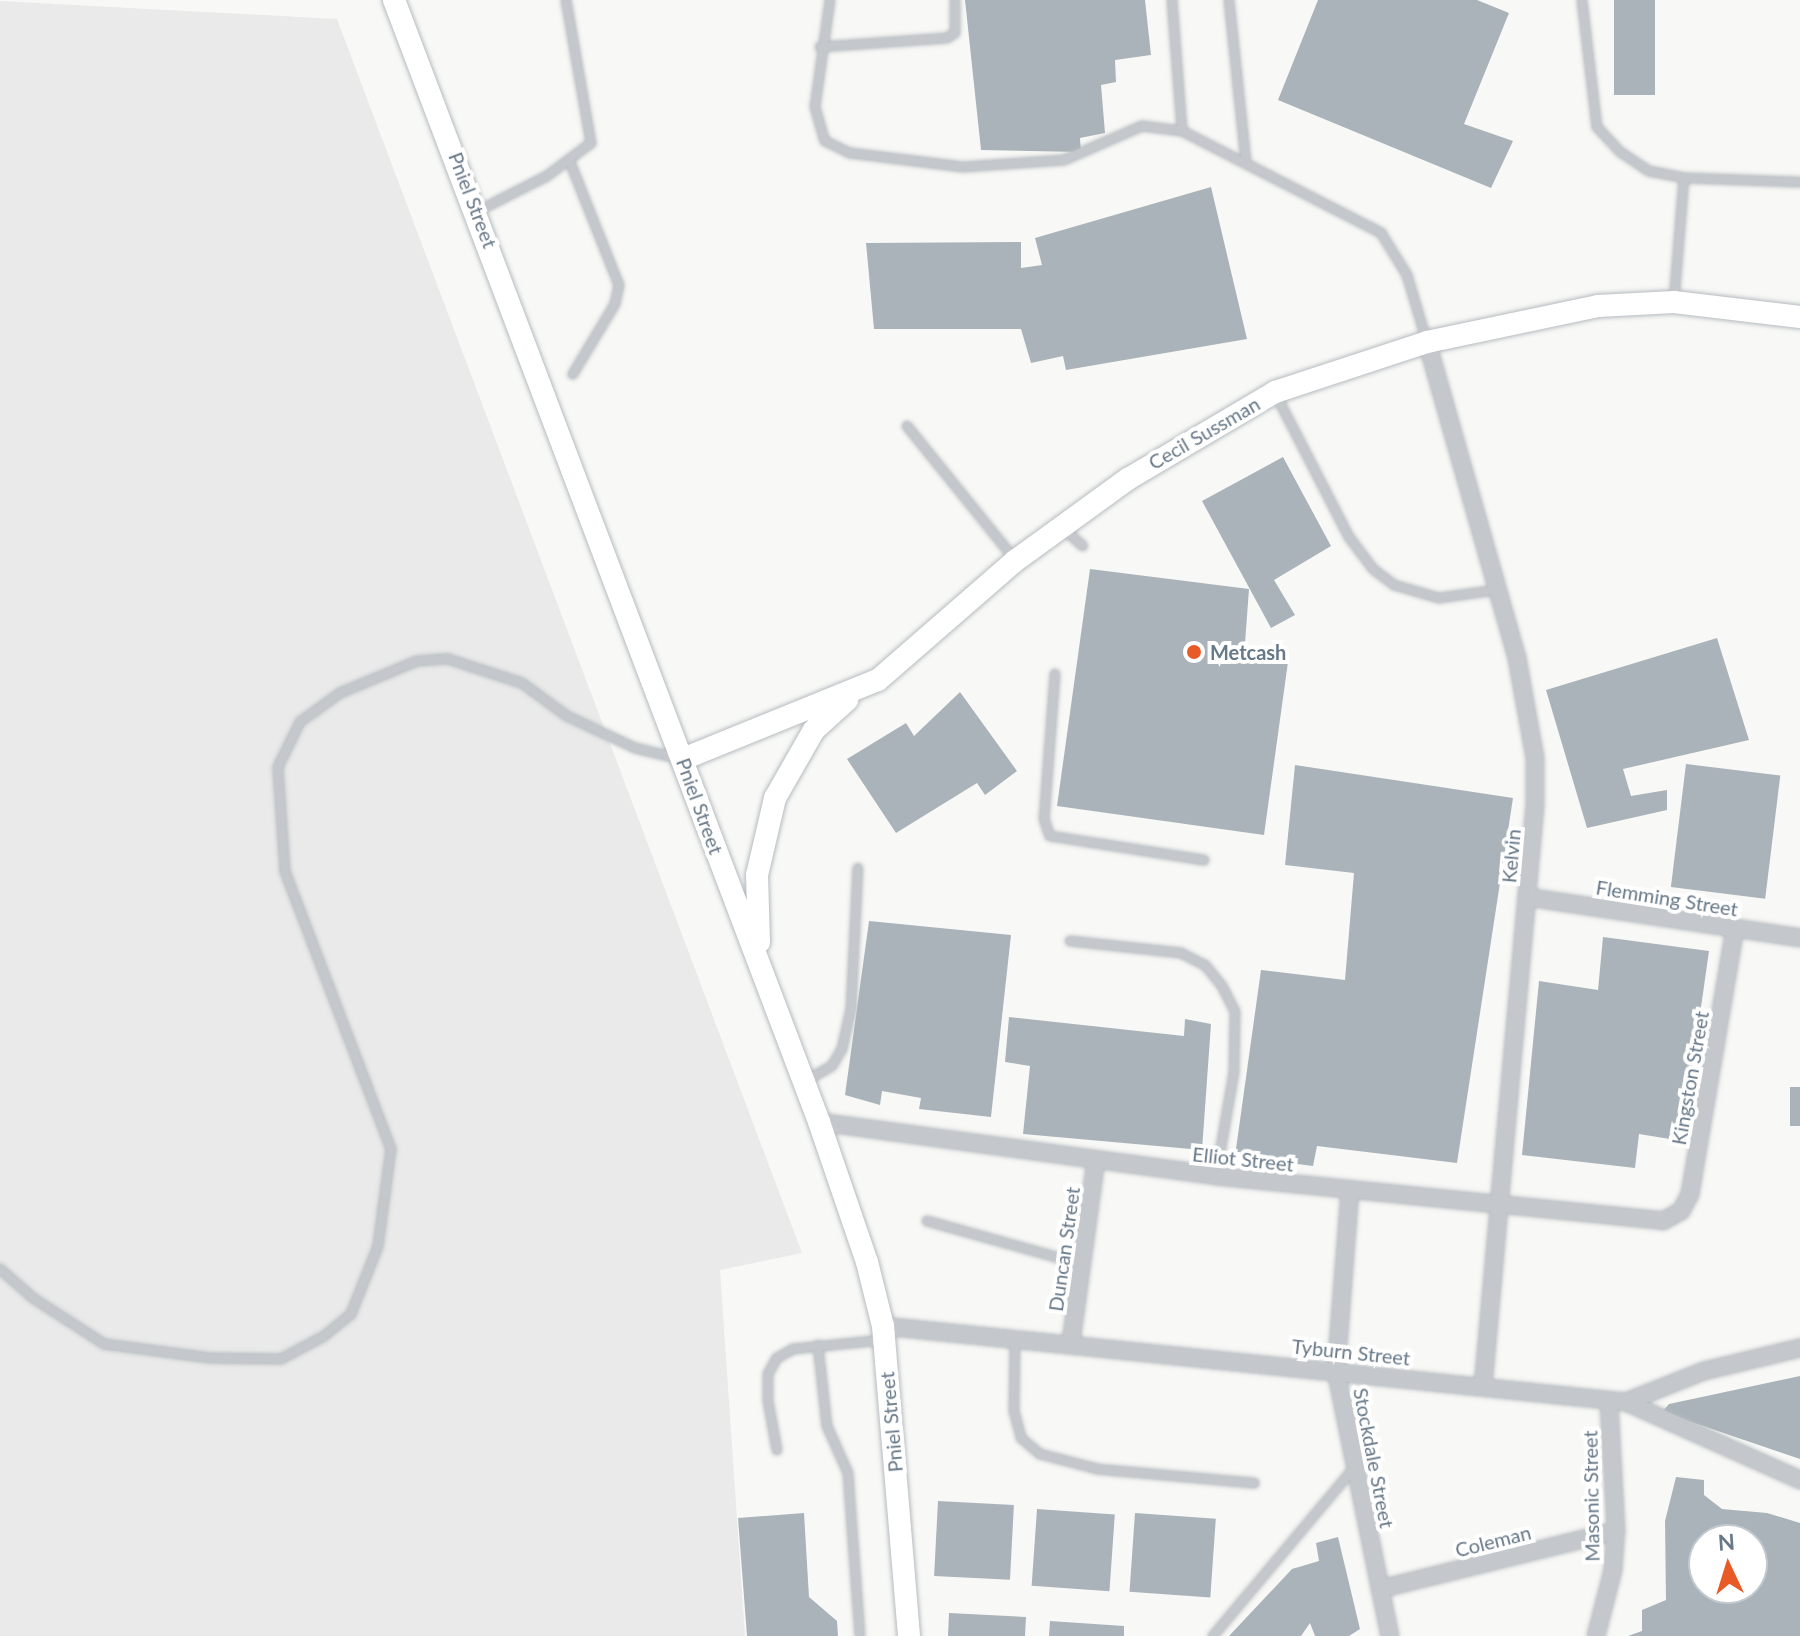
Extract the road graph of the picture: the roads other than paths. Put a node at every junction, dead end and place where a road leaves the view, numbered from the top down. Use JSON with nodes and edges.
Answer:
{"nodes":[{"id":1,"x":394,"y":0,"type":"edge"},
{"id":2,"x":566,"y":0,"type":"edge"},
{"id":3,"x":830,"y":0,"type":"edge"},
{"id":4,"x":955,"y":0,"type":"edge"},
{"id":5,"x":1172,"y":0,"type":"edge"},
{"id":6,"x":1229,"y":0,"type":"edge"},
{"id":7,"x":1582,"y":0,"type":"edge"},
{"id":8,"x":820,"y":47,"type":"junction"},
{"id":9,"x":1182,"y":131,"type":"junction"},
{"id":10,"x":570,"y":162,"type":"junction"},
{"id":11,"x":1246,"y":163,"type":"junction"},
{"id":12,"x":1684,"y":178,"type":"junction"},
{"id":13,"x":1800,"y":182,"type":"edge"},
{"id":14,"x":478,"y":211,"type":"junction"},
{"id":15,"x":1674,"y":302,"type":"junction"},
{"id":16,"x":1800,"y":317,"type":"edge"},
{"id":17,"x":1427,"y":342,"type":"junction"},
{"id":18,"x":573,"y":374,"type":"dead end"},
{"id":19,"x":1275,"y":392,"type":"junction"},
{"id":20,"x":907,"y":426,"type":"dead end"},
{"id":21,"x":1063,"y":528,"type":"junction"},
{"id":22,"x":1083,"y":546,"type":"dead end"},
{"id":23,"x":1015,"y":561,"type":"junction"},
{"id":24,"x":1498,"y":590,"type":"junction"},
{"id":25,"x":1055,"y":674,"type":"dead end"},
{"id":26,"x":878,"y":680,"type":"junction"},
{"id":27,"x":683,"y":759,"type":"junction"},
{"id":28,"x":1204,"y":860,"type":"dead end"},
{"id":29,"x":858,"y":868,"type":"dead end"},
{"id":30,"x":1527,"y":897,"type":"junction"},
{"id":31,"x":1735,"y":929,"type":"junction"},
{"id":32,"x":1800,"y":938,"type":"edge"},
{"id":33,"x":1070,"y":941,"type":"dead end"},
{"id":34,"x":782,"y":1028,"type":"junction"},
{"id":35,"x":804,"y":1082,"type":"junction"},
{"id":36,"x":819,"y":1122,"type":"junction"},
{"id":37,"x":1096,"y":1160,"type":"junction"},
{"id":38,"x":1216,"y":1176,"type":"junction"},
{"id":39,"x":1350,"y":1190,"type":"junction"},
{"id":40,"x":1499,"y":1203,"type":"junction"},
{"id":41,"x":927,"y":1221,"type":"dead end"},
{"id":42,"x":1663,"y":1221,"type":"joint"},
{"id":43,"x":1082,"y":1264,"type":"junction"},
{"id":44,"x":0,"y":1269,"type":"edge"},
{"id":45,"x":883,"y":1333,"type":"junction"},
{"id":46,"x":1015,"y":1338,"type":"junction"},
{"id":47,"x":1071,"y":1342,"type":"junction"},
{"id":48,"x":818,"y":1345,"type":"junction"},
{"id":49,"x":1800,"y":1348,"type":"edge"},
{"id":50,"x":1336,"y":1371,"type":"junction"},
{"id":51,"x":1483,"y":1386,"type":"junction"},
{"id":52,"x":1617,"y":1401,"type":"junction"},
{"id":53,"x":777,"y":1450,"type":"dead end"},
{"id":54,"x":1355,"y":1467,"type":"junction"},
{"id":55,"x":1800,"y":1480,"type":"edge"},
{"id":56,"x":1254,"y":1483,"type":"dead end"},
{"id":57,"x":1616,"y":1531,"type":"junction"},
{"id":58,"x":1380,"y":1589,"type":"junction"},
{"id":59,"x":860,"y":1634,"type":"edge"},
{"id":60,"x":909,"y":1636,"type":"edge"},
{"id":61,"x":1213,"y":1636,"type":"edge"},
{"id":62,"x":1390,"y":1636,"type":"edge"},
{"id":63,"x":1596,"y":1636,"type":"edge"}],
"edges":[{"from":1,"to":14,"type":"main road","name":"Pniel Street"},
{"from":2,"to":10,"type":"lane"},
{"from":3,"to":8,"type":"lane"},
{"from":4,"to":8,"type":"lane"},
{"from":5,"to":9,"type":"lane"},
{"from":6,"to":11,"type":"lane"},
{"from":7,"to":12,"type":"lane"},
{"from":8,"to":9,"type":"lane"},
{"from":9,"to":11,"type":"lane"},
{"from":10,"to":14,"type":"lane"},
{"from":10,"to":18,"type":"lane"},
{"from":11,"to":17,"type":"lane"},
{"from":12,"to":13,"type":"lane"},
{"from":12,"to":15,"type":"lane"},
{"from":14,"to":27,"type":"main road","name":"Pniel Street"},
{"from":15,"to":16,"type":"main road","name":"Cecil Sussman"},
{"from":15,"to":17,"type":"main road","name":"Cecil Sussman"},
{"from":17,"to":19,"type":"main road","name":"Cecil Sussman"},
{"from":17,"to":24,"type":"street","name":"Kelvin"},
{"from":19,"to":21,"type":"main road","name":"Cecil Sussman"},
{"from":19,"to":24,"type":"lane"},
{"from":20,"to":23,"type":"lane"},
{"from":21,"to":22,"type":"lane"},
{"from":21,"to":23,"type":"main road","name":"Cecil Sussman"},
{"from":23,"to":26,"type":"main road","name":"Cecil Sussman"},
{"from":24,"to":30,"type":"street","name":"Kelvin"},
{"from":25,"to":28,"type":"lane"},
{"from":26,"to":27,"type":"main road","name":"Cecil Sussman"},
{"from":26,"to":34,"type":"main road"},
{"from":27,"to":34,"type":"main road","name":"Pniel Street"},
{"from":27,"to":44,"type":"lane"},
{"from":29,"to":35,"type":"lane"},
{"from":30,"to":31,"type":"street","name":"Flemming Street"},
{"from":30,"to":40,"type":"street","name":"Kelvin"},
{"from":31,"to":32,"type":"street","name":"Flemming Street"},
{"from":31,"to":42,"type":"street","name":"Kingston Street"},
{"from":33,"to":38,"type":"lane"},
{"from":34,"to":35,"type":"main road","name":"Pniel Street"},
{"from":35,"to":36,"type":"main road","name":"Pniel Street"},
{"from":36,"to":37,"type":"street","name":"Elliot Street"},
{"from":36,"to":45,"type":"main road","name":"Pniel Street"},
{"from":37,"to":38,"type":"street","name":"Elliot Street"},
{"from":37,"to":43,"type":"street","name":"Duncan Street"},
{"from":38,"to":39,"type":"street","name":"Elliot Street"},
{"from":39,"to":40,"type":"street","name":"Elliot Street"},
{"from":39,"to":50,"type":"street","name":"Stockdale Street"},
{"from":40,"to":42,"type":"street","name":"Elliot Street"},
{"from":40,"to":51,"type":"street","name":"Kelvin"},
{"from":41,"to":43,"type":"lane"},
{"from":43,"to":47,"type":"street","name":"Duncan Street"},
{"from":45,"to":46,"type":"street","name":"Tyburn Street"},
{"from":45,"to":48,"type":"lane"},
{"from":45,"to":60,"type":"main road","name":"Pniel Street"},
{"from":46,"to":47,"type":"street","name":"Tyburn Street"},
{"from":46,"to":56,"type":"lane"},
{"from":47,"to":50,"type":"street","name":"Tyburn Street"},
{"from":48,"to":53,"type":"lane"},
{"from":48,"to":59,"type":"lane"},
{"from":49,"to":52,"type":"street"},
{"from":50,"to":51,"type":"street","name":"Tyburn Street"},
{"from":50,"to":54,"type":"street","name":"Stockdale Street"},
{"from":51,"to":52,"type":"street","name":"Tyburn Street"},
{"from":52,"to":55,"type":"street","name":"Tyburn Street"},
{"from":52,"to":57,"type":"street","name":"Masonic Street"},
{"from":54,"to":58,"type":"street","name":"Stockdale Street"},
{"from":54,"to":61,"type":"lane"},
{"from":57,"to":58,"type":"street","name":"Coleman"},
{"from":57,"to":63,"type":"street","name":"Masonic Street"},
{"from":58,"to":62,"type":"street","name":"Stockdale Street"}]}
